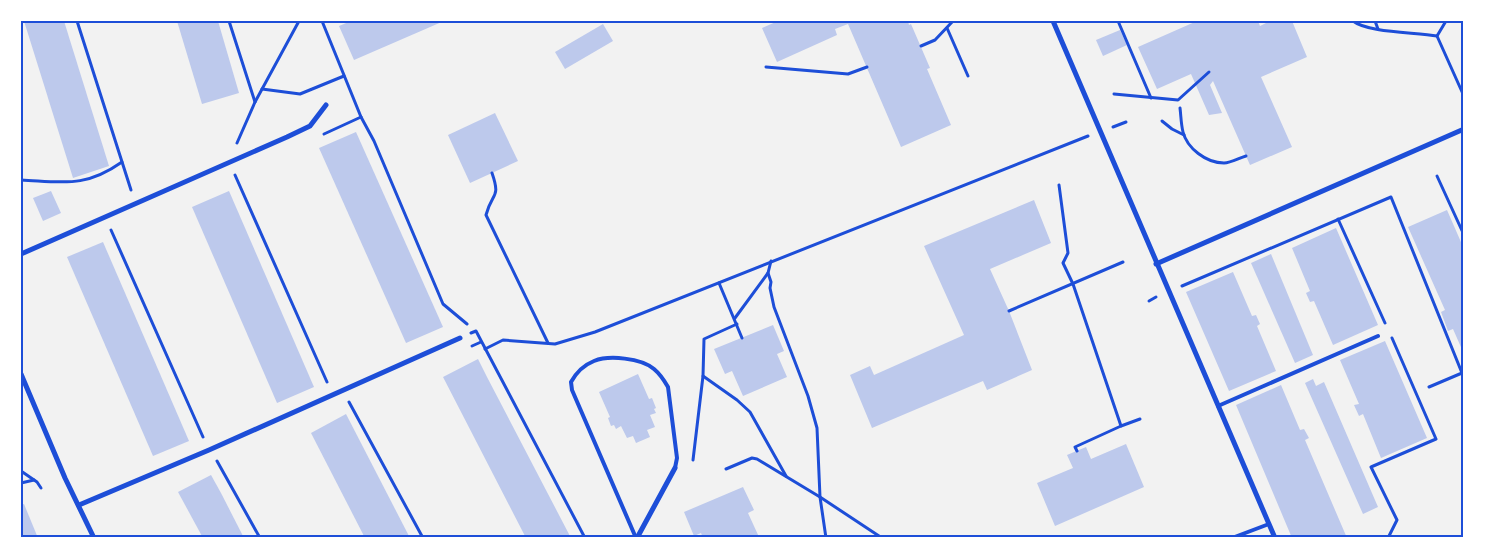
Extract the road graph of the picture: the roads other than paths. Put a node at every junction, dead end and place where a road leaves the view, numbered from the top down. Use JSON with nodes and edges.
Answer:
{"nodes":[{"id":1,"x":1053,"y":21,"type":"edge"},
{"id":2,"x":326,"y":105,"type":"dead end"},
{"id":3,"x":1464,"y":129,"type":"edge"},
{"id":4,"x":21,"y":254,"type":"edge"},
{"id":5,"x":1156,"y":264,"type":"junction"},
{"id":6,"x":1378,"y":336,"type":"dead end"},
{"id":7,"x":460,"y":338,"type":"road end"},
{"id":8,"x":21,"y":374,"type":"edge"},
{"id":9,"x":1218,"y":406,"type":"junction"},
{"id":10,"x":675,"y":468,"type":"joint"},
{"id":11,"x":79,"y":505,"type":"junction"},
{"id":12,"x":1269,"y":524,"type":"junction"},
{"id":13,"x":94,"y":538,"type":"edge"},
{"id":14,"x":636,"y":538,"type":"edge"},
{"id":15,"x":1232,"y":538,"type":"edge"},
{"id":16,"x":1275,"y":538,"type":"edge"}],
"edges":[{"from":1,"to":5,"type":"street"},
{"from":2,"to":4,"type":"street"},
{"from":3,"to":5,"type":"street"},
{"from":5,"to":9,"type":"street"},
{"from":6,"to":9,"type":"lane"},
{"from":7,"to":11,"type":"street"},
{"from":8,"to":11,"type":"street"},
{"from":9,"to":12,"type":"street"},
{"from":10,"to":14,"type":"street"},
{"from":10,"to":14,"type":"lane"},
{"from":11,"to":13,"type":"street"},
{"from":12,"to":15,"type":"lane"},
{"from":12,"to":16,"type":"street"}]}
